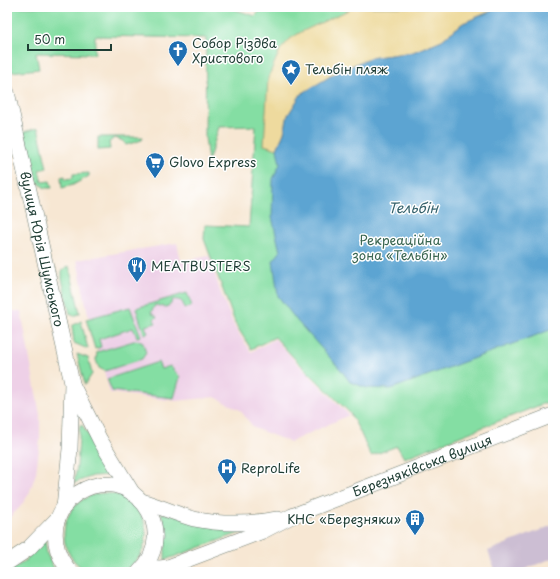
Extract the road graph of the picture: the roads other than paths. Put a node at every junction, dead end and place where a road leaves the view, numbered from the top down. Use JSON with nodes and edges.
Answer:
{"nodes":[{"id":1,"x":7,"y":92,"type":"edge"},
{"id":2,"x":72,"y":383,"type":"junction"},
{"id":3,"x":553,"y":415,"type":"edge"},
{"id":4,"x":137,"y":497,"type":"junction"},
{"id":5,"x":61,"y":512,"type":"junction"},
{"id":6,"x":292,"y":516,"type":"junction"},
{"id":7,"x":7,"y":563,"type":"edge"},
{"id":8,"x":142,"y":570,"type":"edge"},
{"id":9,"x":166,"y":570,"type":"edge"},
{"id":10,"x":72,"y":572,"type":"edge"}],
"edges":[{"from":1,"to":2,"type":"street","name":"вулиця Юрія Шумського"},
{"from":2,"to":4,"type":"street","name":"вулиця Юрія Шумського"},
{"from":2,"to":5,"type":"street","name":"вулиця Юрія Шумського"},
{"from":3,"to":6,"type":"street","name":"Березняківська вулиця"},
{"from":4,"to":5,"type":"street","name":"Березняківська вулиця"},
{"from":4,"to":6,"type":"street","name":"Березняківська вулиця"},
{"from":4,"to":8,"type":"street","name":"вулиця Юрія Шумського"},
{"from":5,"to":7,"type":"street"},
{"from":5,"to":10,"type":"street","name":"вулиця Юрія Шумського"},
{"from":6,"to":9,"type":"street","name":"Березняківська вулиця"},
{"from":8,"to":9,"type":"street","name":"Березняківська вулиця"}]}
